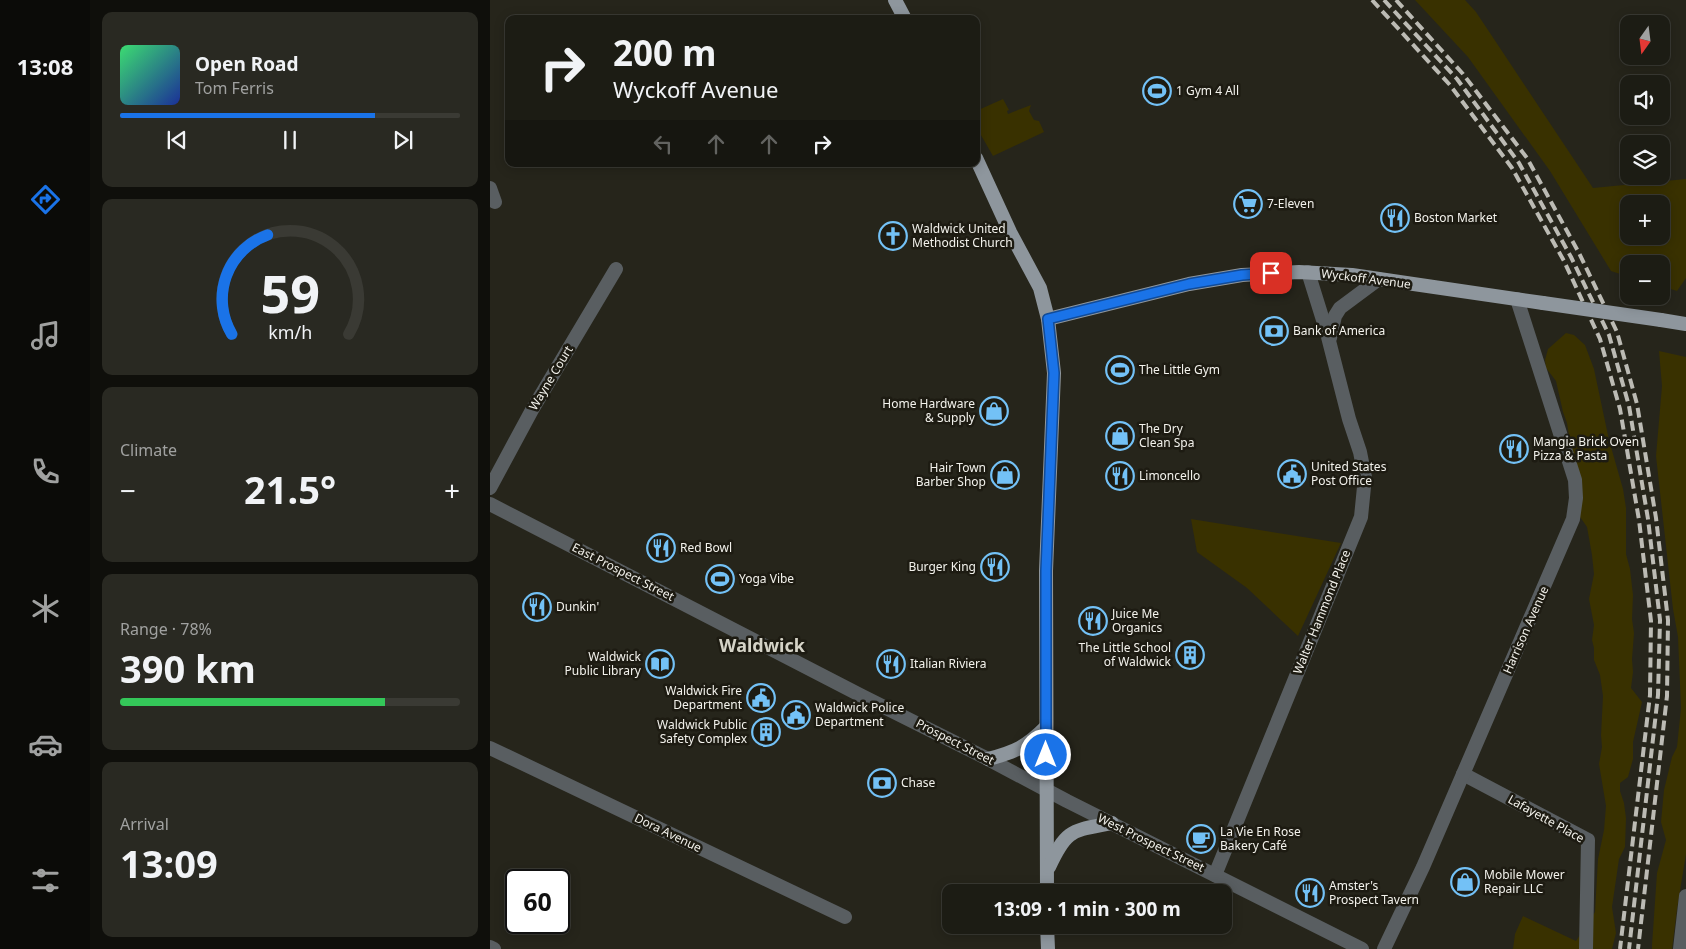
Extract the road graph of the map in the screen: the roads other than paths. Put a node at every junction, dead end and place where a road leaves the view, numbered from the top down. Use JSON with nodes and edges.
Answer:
{"nodes":[{"id":1,"x":895,"y":0,"type":"edge"},
{"id":2,"x":903,"y":15,"type":"edge"},
{"id":3,"x":980,"y":167,"type":"edge"},
{"id":4,"x":490,"y":188,"type":"edge"},
{"id":5,"x":495,"y":202,"type":"dead end"},
{"id":6,"x":616,"y":269,"type":"dead end"},
{"id":7,"x":1308,"y":272,"type":"junction"},
{"id":8,"x":1379,"y":279,"type":"junction"},
{"id":9,"x":1517,"y":299,"type":"junction"},
{"id":10,"x":1048,"y":319,"type":"junction"},
{"id":11,"x":1686,"y":324,"type":"edge"},
{"id":12,"x":1330,"y":341,"type":"junction"},
{"id":13,"x":490,"y":488,"type":"edge"},
{"id":14,"x":490,"y":504,"type":"edge"},
{"id":15,"x":756,"y":640,"type":"joint"},
{"id":16,"x":1046,"y":727,"type":"junction"},
{"id":17,"x":490,"y":748,"type":"edge"},
{"id":18,"x":988,"y":759,"type":"junction"},
{"id":19,"x":1463,"y":774,"type":"junction"},
{"id":20,"x":1046,"y":790,"type":"junction"},
{"id":21,"x":1112,"y":823,"type":"junction"},
{"id":22,"x":1047,"y":872,"type":"junction"},
{"id":23,"x":1215,"y":875,"type":"junction"},
{"id":24,"x":1047,"y":884,"type":"edge"},
{"id":25,"x":1686,"y":896,"type":"edge"},
{"id":26,"x":845,"y":917,"type":"dead end"},
{"id":27,"x":1047,"y":934,"type":"edge"},
{"id":28,"x":490,"y":947,"type":"edge"},
{"id":29,"x":494,"y":949,"type":"edge"},
{"id":30,"x":1048,"y":949,"type":"edge"},
{"id":31,"x":1362,"y":949,"type":"edge"},
{"id":32,"x":1384,"y":949,"type":"edge"},
{"id":33,"x":1586,"y":949,"type":"edge"},
{"id":34,"x":1680,"y":949,"type":"edge"}],
"edges":[{"from":1,"to":2,"type":"main road"},
{"from":3,"to":10,"type":"main road"},
{"from":4,"to":5,"type":"street"},
{"from":6,"to":13,"type":"street","name":"Wayne Court"},
{"from":7,"to":8,"type":"main road","name":"Wyckoff Avenue"},
{"from":7,"to":10,"type":"main road","name":"Wyckoff Avenue"},
{"from":7,"to":12,"type":"street","name":"Walter Hammond Place"},
{"from":8,"to":9,"type":"main road","name":"Wyckoff Avenue"},
{"from":8,"to":12,"type":"street","name":"Walter Hammond Place"},
{"from":9,"to":11,"type":"main road","name":"Wyckoff Avenue","bridge":true},
{"from":9,"to":19,"type":"street","name":"Harrison Avenue"},
{"from":10,"to":16,"type":"main road"},
{"from":12,"to":23,"type":"street","name":"Walter Hammond Place"},
{"from":14,"to":15,"type":"street","name":"East Prospect Street"},
{"from":15,"to":18,"type":"street","name":"Prospect Street"},
{"from":16,"to":18,"type":"main road"},
{"from":16,"to":20,"type":"main road"},
{"from":17,"to":26,"type":"street","name":"Dora Avenue"},
{"from":18,"to":20,"type":"street","name":"Prospect Street"},
{"from":19,"to":32,"type":"street","name":"Harrison Avenue"},
{"from":19,"to":33,"type":"street","name":"Lafayette Place"},
{"from":20,"to":21,"type":"street","name":"West Prospect Street"},
{"from":20,"to":22,"type":"main road"},
{"from":21,"to":22,"type":"main road"},
{"from":21,"to":23,"type":"street","name":"West Prospect Street"},
{"from":22,"to":24,"type":"main road"},
{"from":23,"to":31,"type":"street","name":"West Prospect Street"},
{"from":25,"to":34,"type":"street"},
{"from":27,"to":30,"type":"main road"},
{"from":28,"to":29,"type":"street"}]}
